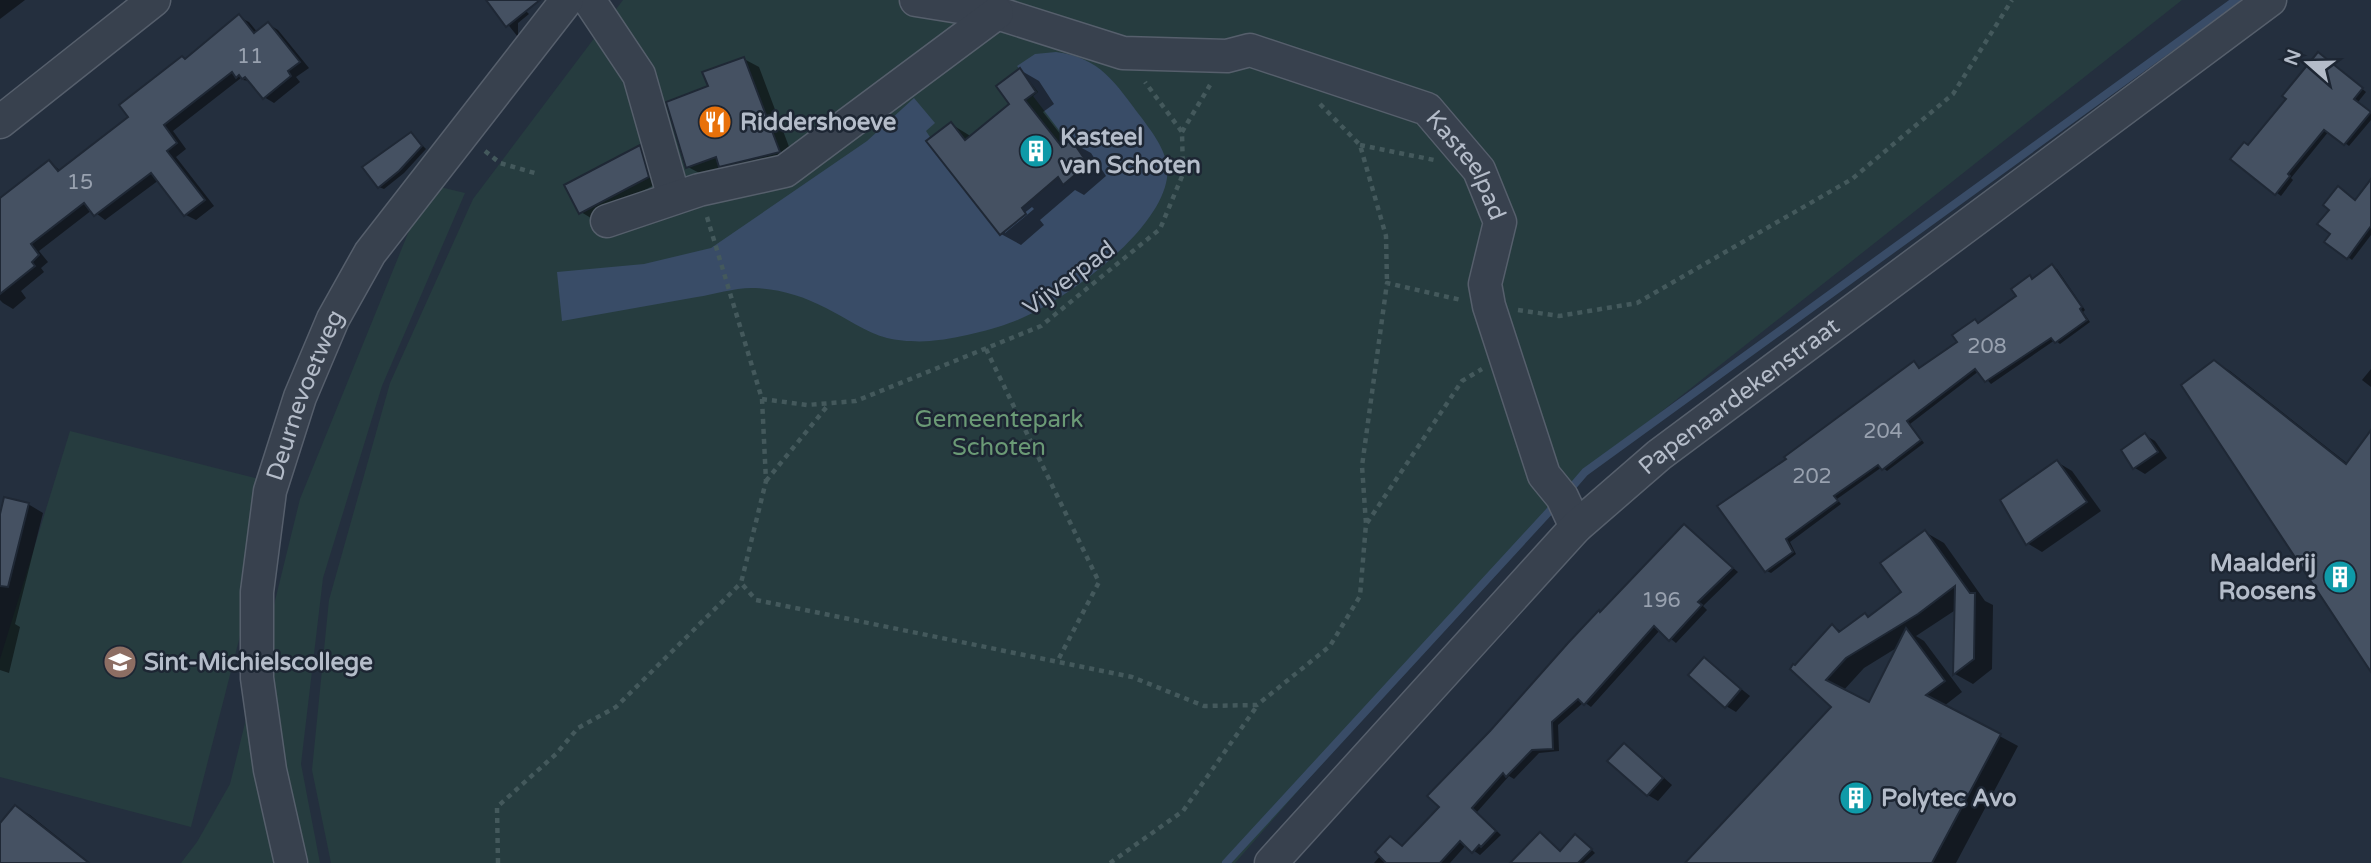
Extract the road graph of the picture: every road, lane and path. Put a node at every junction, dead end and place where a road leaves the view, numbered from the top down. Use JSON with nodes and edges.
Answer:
{"nodes":[{"id":1,"x":154,"y":0,"type":"edge"},
{"id":2,"x":567,"y":0,"type":"edge"},
{"id":3,"x":589,"y":0,"type":"edge"},
{"id":4,"x":916,"y":0,"type":"edge"},
{"id":5,"x":2012,"y":0,"type":"edge"},
{"id":6,"x":2270,"y":0,"type":"edge"},
{"id":7,"x":997,"y":13,"type":"junction"},
{"id":8,"x":1123,"y":53,"type":"junction"},
{"id":9,"x":1227,"y":55,"type":"junction"},
{"id":10,"x":0,"y":122,"type":"edge"},
{"id":11,"x":463,"y":132,"type":"junction"},
{"id":12,"x":1182,"y":132,"type":"junction"},
{"id":13,"x":1479,"y":170,"type":"junction"},
{"id":14,"x":538,"y":174,"type":"dead end"},
{"id":15,"x":674,"y":198,"type":"junction"},
{"id":16,"x":607,"y":221,"type":"dead end"},
{"id":17,"x":716,"y":246,"type":"dead end"},
{"id":18,"x":1387,"y":283,"type":"junction"},
{"id":19,"x":1489,"y":306,"type":"junction"},
{"id":20,"x":986,"y":348,"type":"junction"},
{"id":21,"x":1505,"y":355,"type":"junction"},
{"id":22,"x":762,"y":398,"type":"junction"},
{"id":23,"x":830,"y":403,"type":"junction"},
{"id":24,"x":766,"y":481,"type":"junction"},
{"id":25,"x":1569,"y":513,"type":"junction"},
{"id":26,"x":1366,"y":524,"type":"junction"},
{"id":27,"x":741,"y":583,"type":"junction"},
{"id":28,"x":1057,"y":662,"type":"junction"},
{"id":29,"x":1257,"y":705,"type":"junction"},
{"id":30,"x":291,"y":863,"type":"edge"},
{"id":31,"x":498,"y":863,"type":"edge"},
{"id":32,"x":1110,"y":863,"type":"edge"},
{"id":33,"x":1271,"y":863,"type":"edge"}],
"edges":[{"from":1,"to":10,"type":"street"},
{"from":2,"to":11,"type":"street","name":"Deurnevoetweg"},
{"from":3,"to":15,"type":"street"},
{"from":4,"to":7,"type":"street","name":"Kasteelpad"},
{"from":5,"to":19,"type":"path"},
{"from":6,"to":25,"type":"street","name":"Papenaardekenstraat"},
{"from":7,"to":8,"type":"street","name":"Kasteelpad"},
{"from":7,"to":15,"type":"street"},
{"from":8,"to":9,"type":"street","name":"Kasteelpad"},
{"from":8,"to":12,"type":"path"},
{"from":9,"to":12,"type":"path"},
{"from":9,"to":13,"type":"street","name":"Kasteelpad"},
{"from":11,"to":14,"type":"path"},
{"from":11,"to":30,"type":"street","name":"Deurnevoetweg"},
{"from":12,"to":20,"type":"path","name":"Vijverpad"},
{"from":13,"to":18,"type":"path"},
{"from":13,"to":19,"type":"street","name":"Kasteelpad"},
{"from":15,"to":16,"type":"street"},
{"from":17,"to":22,"type":"path"},
{"from":18,"to":19,"type":"path"},
{"from":18,"to":26,"type":"path"},
{"from":19,"to":21,"type":"street","name":"Kasteelpad"},
{"from":20,"to":23,"type":"path","name":"Vijverpad"},
{"from":20,"to":28,"type":"path"},
{"from":21,"to":25,"type":"street","name":"Kasteelpad"},
{"from":21,"to":26,"type":"path"},
{"from":22,"to":23,"type":"path","name":"Vijverpad"},
{"from":22,"to":24,"type":"path"},
{"from":23,"to":24,"type":"path"},
{"from":24,"to":27,"type":"path"},
{"from":25,"to":33,"type":"street","name":"Papenaardekenstraat"},
{"from":26,"to":29,"type":"path"},
{"from":27,"to":28,"type":"path"},
{"from":27,"to":31,"type":"path"},
{"from":28,"to":29,"type":"path"},
{"from":29,"to":32,"type":"path"}]}
